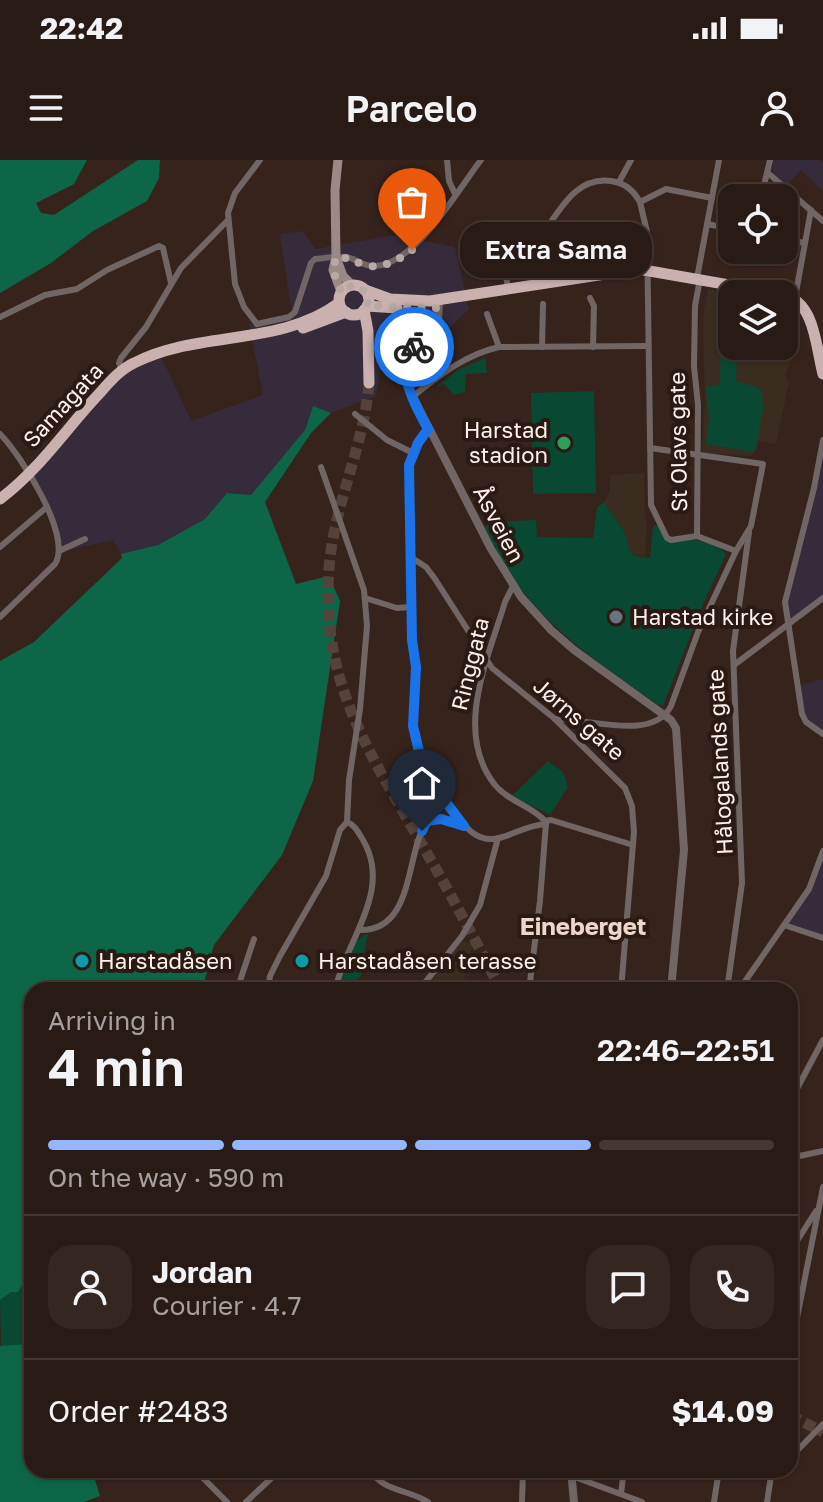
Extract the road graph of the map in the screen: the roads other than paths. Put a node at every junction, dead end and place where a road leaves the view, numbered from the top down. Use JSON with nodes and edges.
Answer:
{"nodes":[{"id":1,"x":260,"y":160,"type":"edge"},
{"id":2,"x":338,"y":160,"type":"edge"},
{"id":3,"x":447,"y":160,"type":"edge"},
{"id":4,"x":481,"y":160,"type":"edge"},
{"id":5,"x":631,"y":160,"type":"edge"},
{"id":6,"x":719,"y":160,"type":"edge"},
{"id":7,"x":770,"y":160,"type":"edge"},
{"id":8,"x":768,"y":173,"type":"junction"},
{"id":9,"x":619,"y":182,"type":"junction"},
{"id":10,"x":765,"y":184,"type":"edge"},
{"id":11,"x":455,"y":194,"type":"junction"},
{"id":12,"x":712,"y":198,"type":"junction"},
{"id":13,"x":640,"y":202,"type":"junction"},
{"id":14,"x":811,"y":210,"type":"junction"},
{"id":15,"x":228,"y":220,"type":"junction"},
{"id":16,"x":823,"y":221,"type":"edge"},
{"id":17,"x":707,"y":224,"type":"junction"},
{"id":18,"x":718,"y":226,"type":"edge"},
{"id":19,"x":798,"y":242,"type":"edge"},
{"id":20,"x":804,"y":243,"type":"junction"},
{"id":21,"x":336,"y":257,"type":"junction"},
{"id":22,"x":646,"y":270,"type":"junction"},
{"id":23,"x":698,"y":279,"type":"junction"},
{"id":24,"x":792,"y":280,"type":"edge"},
{"id":25,"x":171,"y":283,"type":"junction"},
{"id":26,"x":718,"y":283,"type":"edge"},
{"id":27,"x":523,"y":287,"type":"junction"},
{"id":28,"x":508,"y":288,"type":"junction"},
{"id":29,"x":590,"y":298,"type":"dead end"},
{"id":30,"x":352,"y":303,"type":"junction"},
{"id":31,"x":439,"y":304,"type":"junction"},
{"id":32,"x":543,"y":304,"type":"dead end"},
{"id":33,"x":798,"y":305,"type":"edge"},
{"id":34,"x":487,"y":314,"type":"dead end"},
{"id":35,"x":0,"y":317,"type":"edge"},
{"id":36,"x":258,"y":329,"type":"junction"},
{"id":37,"x":647,"y":346,"type":"junction"},
{"id":38,"x":499,"y":347,"type":"junction"},
{"id":39,"x":542,"y":347,"type":"junction"},
{"id":40,"x":593,"y":347,"type":"junction"},
{"id":41,"x":822,"y":368,"type":"edge"},
{"id":42,"x":123,"y":370,"type":"junction"},
{"id":43,"x":369,"y":383,"type":"tunnel mouth"},
{"id":44,"x":412,"y":397,"type":"junction"},
{"id":45,"x":355,"y":414,"type":"dead end"},
{"id":46,"x":428,"y":429,"type":"junction"},
{"id":47,"x":0,"y":434,"type":"edge"},
{"id":48,"x":823,"y":440,"type":"edge"},
{"id":49,"x":650,"y":448,"type":"junction"},
{"id":50,"x":413,"y":453,"type":"junction"},
{"id":51,"x":696,"y":456,"type":"junction"},
{"id":52,"x":321,"y":467,"type":"dead end"},
{"id":53,"x":30,"y":472,"type":"junction"},
{"id":54,"x":0,"y":499,"type":"edge"},
{"id":55,"x":47,"y":507,"type":"junction"},
{"id":56,"x":749,"y":532,"type":"junction"},
{"id":57,"x":697,"y":536,"type":"junction"},
{"id":58,"x":85,"y":539,"type":"dead end"},
{"id":59,"x":0,"y":547,"type":"edge"},
{"id":60,"x":59,"y":551,"type":"junction"},
{"id":61,"x":736,"y":551,"type":"junction"},
{"id":62,"x":412,"y":558,"type":"junction"},
{"id":63,"x":513,"y":586,"type":"junction"},
{"id":64,"x":365,"y":598,"type":"junction"},
{"id":65,"x":823,"y":598,"type":"edge"},
{"id":66,"x":411,"y":607,"type":"junction"},
{"id":67,"x":0,"y":617,"type":"edge"},
{"id":68,"x":788,"y":625,"type":"junction"},
{"id":69,"x":487,"y":662,"type":"junction"},
{"id":70,"x":734,"y":665,"type":"junction"},
{"id":71,"x":665,"y":716,"type":"junction"},
{"id":72,"x":555,"y":719,"type":"junction"},
{"id":73,"x":823,"y":734,"type":"edge"},
{"id":74,"x":347,"y":822,"type":"junction"},
{"id":75,"x":546,"y":822,"type":"junction"},
{"id":76,"x":464,"y":826,"type":"junction"},
{"id":77,"x":498,"y":838,"type":"junction"},
{"id":78,"x":633,"y":845,"type":"junction"},
{"id":79,"x":823,"y":851,"type":"edge"},
{"id":80,"x":784,"y":925,"type":"junction"},
{"id":81,"x":359,"y":930,"type":"junction"},
{"id":82,"x":823,"y":938,"type":"edge"},
{"id":83,"x":254,"y":939,"type":"dead end"},
{"id":84,"x":240,"y":982,"type":"edge"},
{"id":85,"x":269,"y":982,"type":"edge"},
{"id":86,"x":338,"y":982,"type":"edge"},
{"id":87,"x":425,"y":982,"type":"edge"},
{"id":88,"x":530,"y":982,"type":"edge"},
{"id":89,"x":622,"y":982,"type":"edge"},
{"id":90,"x":672,"y":982,"type":"edge"},
{"id":91,"x":728,"y":982,"type":"edge"},
{"id":92,"x":745,"y":982,"type":"edge"},
{"id":93,"x":823,"y":1040,"type":"edge"},
{"id":94,"x":798,"y":1087,"type":"edge"},
{"id":95,"x":823,"y":1151,"type":"edge"},
{"id":96,"x":798,"y":1156,"type":"edge"},
{"id":97,"x":823,"y":1187,"type":"edge"},
{"id":98,"x":818,"y":1209,"type":"junction"},
{"id":99,"x":798,"y":1240,"type":"edge"},
{"id":100,"x":798,"y":1316,"type":"edge"},
{"id":101,"x":823,"y":1424,"type":"edge"},
{"id":102,"x":798,"y":1450,"type":"edge"},
{"id":103,"x":203,"y":1478,"type":"edge"},
{"id":104,"x":272,"y":1478,"type":"edge"},
{"id":105,"x":375,"y":1478,"type":"edge"},
{"id":106,"x":523,"y":1478,"type":"edge"},
{"id":107,"x":572,"y":1478,"type":"edge"},
{"id":108,"x":584,"y":1478,"type":"edge"},
{"id":109,"x":623,"y":1478,"type":"edge"},
{"id":110,"x":718,"y":1478,"type":"edge"},
{"id":111,"x":772,"y":1478,"type":"edge"},
{"id":112,"x":621,"y":1493,"type":"junction"},
{"id":113,"x":227,"y":1502,"type":"edge"},
{"id":114,"x":246,"y":1502,"type":"edge"},
{"id":115,"x":428,"y":1502,"type":"edge"},
{"id":116,"x":522,"y":1502,"type":"edge"},
{"id":117,"x":574,"y":1502,"type":"edge"},
{"id":118,"x":642,"y":1502,"type":"edge"},
{"id":119,"x":714,"y":1502,"type":"edge"},
{"id":120,"x":767,"y":1502,"type":"edge"}],
"edges":[{"from":1,"to":15,"type":"street"},
{"from":2,"to":21,"type":"main road"},
{"from":3,"to":11,"type":"street"},
{"from":4,"to":11,"type":"street"},
{"from":5,"to":9,"type":"street"},
{"from":6,"to":12,"type":"street","name":"St Olavs gate"},
{"from":7,"to":8,"type":"street"},
{"from":8,"to":10,"type":"street"},
{"from":8,"to":14,"type":"street"},
{"from":9,"to":13,"type":"street"},
{"from":9,"to":28,"type":"street"},
{"from":11,"to":21,"type":"street"},
{"from":12,"to":13,"type":"street"},
{"from":12,"to":17,"type":"street","name":"St Olavs gate"},
{"from":13,"to":22,"type":"street"},
{"from":14,"to":16,"type":"street"},
{"from":14,"to":20,"type":"street"},
{"from":15,"to":25,"type":"street"},
{"from":15,"to":36,"type":"street"},
{"from":17,"to":18,"type":"street"},
{"from":17,"to":23,"type":"street","name":"St Olavs gate"},
{"from":19,"to":20,"type":"street"},
{"from":20,"to":24,"type":"street"},
{"from":21,"to":30,"type":"main road"},
{"from":21,"to":36,"type":"street"},
{"from":22,"to":23,"type":"highway"},
{"from":22,"to":27,"type":"highway"},
{"from":22,"to":37,"type":"street"},
{"from":23,"to":26,"type":"highway"},
{"from":23,"to":51,"type":"street","name":"St Olavs gate"},
{"from":25,"to":35,"type":"street"},
{"from":25,"to":42,"type":"street"},
{"from":27,"to":28,"type":"highway","name":"Samagata"},
{"from":27,"to":31,"type":"highway","name":"Samagata"},
{"from":28,"to":31,"type":"highway","name":"Samagata"},
{"from":29,"to":40,"type":"street"},
{"from":30,"to":31,"type":"highway","name":"Samagata"},
{"from":30,"to":31,"type":"highway","name":"Samagata"},
{"from":30,"to":36,"type":"highway","name":"Samagata"},
{"from":30,"to":43,"type":"highway"},
{"from":31,"to":44,"type":"street","name":"Åsveien"},
{"from":32,"to":39,"type":"street"},
{"from":33,"to":41,"type":"highway"},
{"from":34,"to":38,"type":"street"},
{"from":36,"to":42,"type":"highway","name":"Samagata"},
{"from":37,"to":40,"type":"street"},
{"from":37,"to":49,"type":"street"},
{"from":38,"to":39,"type":"street"},
{"from":38,"to":44,"type":"street"},
{"from":39,"to":40,"type":"street"},
{"from":42,"to":53,"type":"highway","name":"Samagata"},
{"from":44,"to":46,"type":"street","name":"Åsveien"},
{"from":45,"to":50,"type":"street"},
{"from":46,"to":50,"type":"street"},
{"from":46,"to":63,"type":"street","name":"Åsveien"},
{"from":47,"to":53,"type":"street"},
{"from":48,"to":68,"type":"street"},
{"from":49,"to":51,"type":"street"},
{"from":49,"to":57,"type":"street"},
{"from":50,"to":62,"type":"street"},
{"from":51,"to":56,"type":"street","name":"Hålogalands gate"},
{"from":51,"to":57,"type":"street","name":"St Olavs gate"},
{"from":52,"to":64,"type":"street"},
{"from":53,"to":54,"type":"highway","name":"Samagata"},
{"from":53,"to":55,"type":"street"},
{"from":55,"to":59,"type":"street"},
{"from":55,"to":60,"type":"street"},
{"from":56,"to":61,"type":"street","name":"Hålogalands gate"},
{"from":56,"to":70,"type":"street","name":"Hålogalands gate"},
{"from":57,"to":61,"type":"street","name":"St Olavs gate"},
{"from":58,"to":60,"type":"street"},
{"from":60,"to":67,"type":"street"},
{"from":61,"to":71,"type":"street"},
{"from":62,"to":66,"type":"street"},
{"from":62,"to":69,"type":"street","name":"Jørns gate"},
{"from":63,"to":69,"type":"street","name":"Ringgata"},
{"from":63,"to":71,"type":"street","name":"Åsveien"},
{"from":64,"to":66,"type":"street"},
{"from":64,"to":74,"type":"street"},
{"from":65,"to":68,"type":"street"},
{"from":66,"to":76,"type":"street"},
{"from":68,"to":70,"type":"street"},
{"from":68,"to":73,"type":"street"},
{"from":69,"to":72,"type":"street","name":"Jørns gate"},
{"from":69,"to":75,"type":"street","name":"Ringgata"},
{"from":70,"to":91,"type":"street","name":"Hålogalands gate"},
{"from":71,"to":72,"type":"street"},
{"from":71,"to":90,"type":"street"},
{"from":72,"to":78,"type":"street","name":"Jørns gate"},
{"from":74,"to":81,"type":"street"},
{"from":74,"to":85,"type":"street"},
{"from":75,"to":77,"type":"street"},
{"from":75,"to":78,"type":"street","name":"Ringgata"},
{"from":75,"to":88,"type":"street"},
{"from":76,"to":77,"type":"street"},
{"from":76,"to":81,"type":"street"},
{"from":77,"to":87,"type":"street"},
{"from":78,"to":89,"type":"street","name":"Jørns gate"},
{"from":79,"to":80,"type":"street"},
{"from":80,"to":82,"type":"street"},
{"from":80,"to":92,"type":"street"},
{"from":81,"to":86,"type":"street"},
{"from":83,"to":84,"type":"street"},
{"from":93,"to":94,"type":"street"},
{"from":95,"to":96,"type":"street"},
{"from":97,"to":98,"type":"street"},
{"from":98,"to":99,"type":"street"},
{"from":98,"to":100,"type":"street"},
{"from":101,"to":102,"type":"street"},
{"from":103,"to":113,"type":"street"},
{"from":104,"to":114,"type":"street"},
{"from":105,"to":115,"type":"street"},
{"from":106,"to":116,"type":"street"},
{"from":107,"to":117,"type":"street"},
{"from":108,"to":112,"type":"street"},
{"from":109,"to":112,"type":"street"},
{"from":110,"to":119,"type":"street"},
{"from":111,"to":120,"type":"street"},
{"from":112,"to":118,"type":"street"}]}
